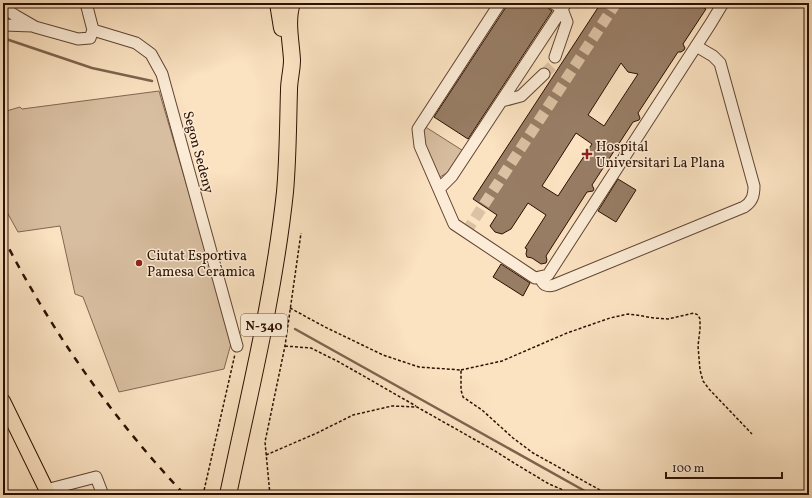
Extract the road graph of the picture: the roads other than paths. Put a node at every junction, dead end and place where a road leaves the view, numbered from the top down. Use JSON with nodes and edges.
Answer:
{"nodes":[{"id":1,"x":86,"y":3,"type":"edge"},
{"id":2,"x":278,"y":3,"type":"edge"},
{"id":3,"x":292,"y":3,"type":"edge"},
{"id":4,"x":500,"y":3,"type":"edge"},
{"id":5,"x":723,"y":3,"type":"edge"},
{"id":6,"x":560,"y":5,"type":"edge"},
{"id":7,"x":3,"y":7,"type":"edge"},
{"id":8,"x":3,"y":24,"type":"edge"},
{"id":9,"x":35,"y":26,"type":"junction"},
{"id":10,"x":94,"y":30,"type":"junction"},
{"id":11,"x":696,"y":46,"type":"junction"},
{"id":12,"x":555,"y":57,"type":"tunnel mouth"},
{"id":13,"x":544,"y":74,"type":"tunnel mouth"},
{"id":14,"x":289,"y":85,"type":"junction"},
{"id":15,"x":502,"y":101,"type":"junction"},
{"id":16,"x":439,"y":189,"type":"junction"},
{"id":17,"x":540,"y":277,"type":"junction"},
{"id":18,"x":237,"y":346,"type":"road end"},
{"id":19,"x":3,"y":401,"type":"edge"},
{"id":20,"x":3,"y":417,"type":"edge"},
{"id":21,"x":45,"y":493,"type":"edge"},
{"id":22,"x":103,"y":495,"type":"edge"},
{"id":23,"x":228,"y":495,"type":"edge"}],
"edges":[{"from":1,"to":10,"type":"street"},
{"from":2,"to":14,"type":"highway","number":"N-340"},
{"from":3,"to":14,"type":"highway"},
{"from":4,"to":16,"type":"street"},
{"from":5,"to":11,"type":"street"},
{"from":6,"to":12,"type":"street"},
{"from":6,"to":15,"type":"street"},
{"from":7,"to":9,"type":"street"},
{"from":8,"to":9,"type":"street"},
{"from":9,"to":10,"type":"street"},
{"from":10,"to":18,"type":"street","name":"Segon Sedeny"},
{"from":11,"to":17,"type":"street"},
{"from":11,"to":17,"type":"street"},
{"from":13,"to":15,"type":"street"},
{"from":14,"to":23,"type":"highway","number":"N-340"},
{"from":15,"to":16,"type":"street"},
{"from":16,"to":17,"type":"street"},
{"from":19,"to":21,"type":"main road"},
{"from":20,"to":21,"type":"main road"},
{"from":21,"to":22,"type":"street"}]}
